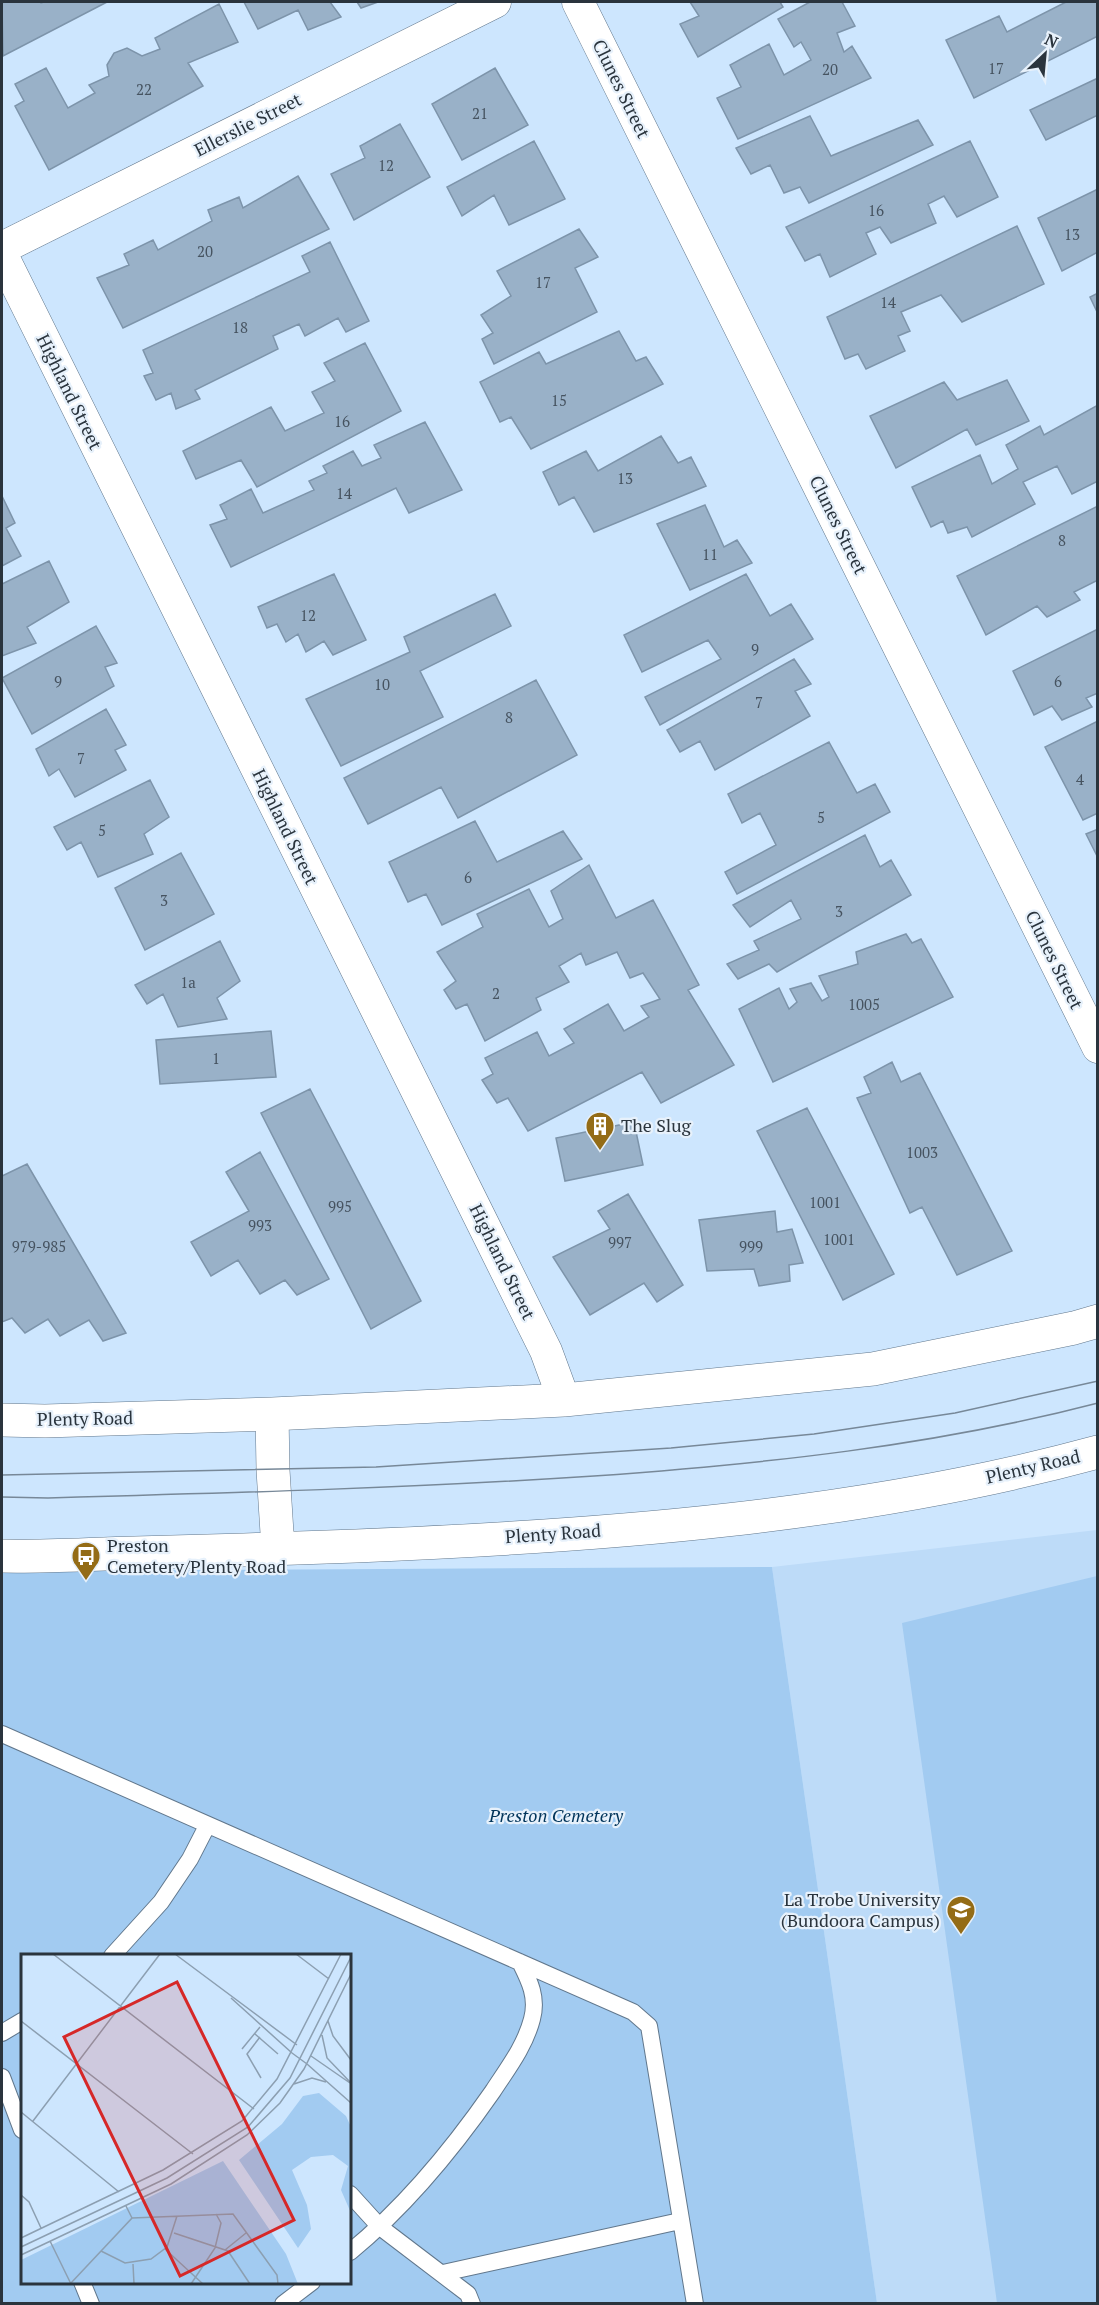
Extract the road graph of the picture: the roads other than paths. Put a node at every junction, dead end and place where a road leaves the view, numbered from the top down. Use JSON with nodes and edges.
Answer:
{"nodes":[{"id":1,"x":495,"y":2,"type":"edge"},
{"id":2,"x":578,"y":2,"type":"edge"},
{"id":3,"x":2,"y":248,"type":"edge"},
{"id":4,"x":2,"y":255,"type":"edge"},
{"id":5,"x":1098,"y":1047,"type":"edge"},
{"id":6,"x":1098,"y":1321,"type":"edge"},
{"id":7,"x":564,"y":1400,"type":"junction"},
{"id":8,"x":272,"y":1414,"type":"junction"},
{"id":9,"x":2,"y":1420,"type":"edge"},
{"id":10,"x":1098,"y":1452,"type":"edge"},
{"id":11,"x":278,"y":1550,"type":"junction"},
{"id":12,"x":2,"y":1556,"type":"edge"},
{"id":13,"x":2,"y":1734,"type":"edge"},
{"id":14,"x":207,"y":1826,"type":"junction"},
{"id":15,"x":118,"y":1953,"type":"edge"},
{"id":16,"x":520,"y":1962,"type":"junction"},
{"id":17,"x":21,"y":2022,"type":"edge"},
{"id":18,"x":2,"y":2033,"type":"edge"},
{"id":19,"x":2,"y":2077,"type":"edge"},
{"id":20,"x":21,"y":2127,"type":"edge"},
{"id":21,"x":351,"y":2195,"type":"edge"},
{"id":22,"x":681,"y":2221,"type":"junction"},
{"id":23,"x":380,"y":2227,"type":"junction"},
{"id":24,"x":351,"y":2251,"type":"edge"},
{"id":25,"x":443,"y":2273,"type":"junction"},
{"id":26,"x":82,"y":2284,"type":"edge"},
{"id":27,"x":311,"y":2284,"type":"edge"},
{"id":28,"x":91,"y":2304,"type":"edge"},
{"id":29,"x":283,"y":2304,"type":"edge"},
{"id":30,"x":472,"y":2304,"type":"edge"},
{"id":31,"x":695,"y":2304,"type":"edge"}],
"edges":[{"from":1,"to":3,"type":"street","name":"Ellerslie Street"},
{"from":2,"to":5,"type":"street","name":"Clunes Street"},
{"from":4,"to":7,"type":"street","name":"Highland Street"},
{"from":6,"to":7,"type":"highway","name":"Plenty Road"},
{"from":7,"to":8,"type":"highway","name":"Plenty Road"},
{"from":8,"to":9,"type":"highway","name":"Plenty Road"},
{"from":8,"to":11,"type":"highway"},
{"from":10,"to":11,"type":"highway","name":"Plenty Road"},
{"from":11,"to":12,"type":"highway","name":"Plenty Road"},
{"from":13,"to":14,"type":"lane"},
{"from":14,"to":15,"type":"lane"},
{"from":14,"to":16,"type":"lane"},
{"from":16,"to":22,"type":"lane"},
{"from":16,"to":23,"type":"lane"},
{"from":17,"to":18,"type":"lane"},
{"from":19,"to":20,"type":"lane"},
{"from":21,"to":23,"type":"lane"},
{"from":22,"to":25,"type":"lane"},
{"from":22,"to":31,"type":"lane"},
{"from":23,"to":24,"type":"lane"},
{"from":23,"to":25,"type":"lane"},
{"from":25,"to":30,"type":"lane"},
{"from":26,"to":28,"type":"lane"},
{"from":27,"to":29,"type":"lane"}]}
